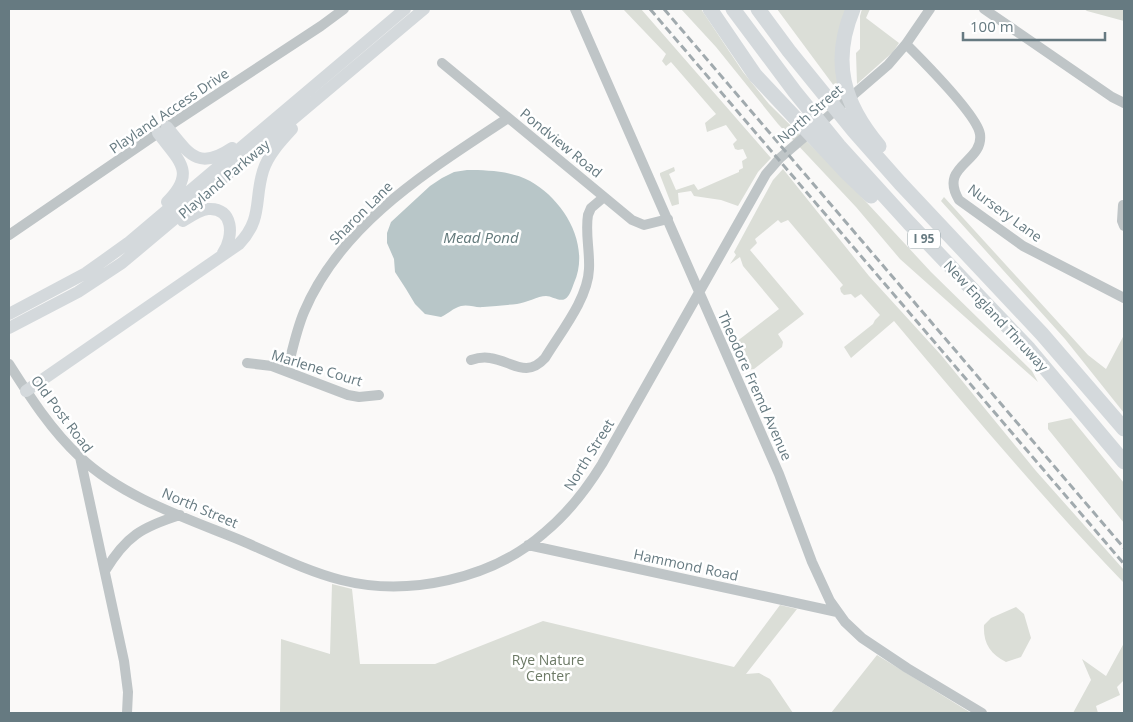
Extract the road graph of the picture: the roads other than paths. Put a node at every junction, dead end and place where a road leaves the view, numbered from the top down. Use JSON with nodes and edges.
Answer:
{"nodes":[{"id":1,"x":344,"y":9,"type":"edge"},
{"id":2,"x":405,"y":9,"type":"edge"},
{"id":3,"x":424,"y":9,"type":"edge"},
{"id":4,"x":575,"y":9,"type":"edge"},
{"id":5,"x":710,"y":9,"type":"edge"},
{"id":6,"x":733,"y":9,"type":"edge"},
{"id":7,"x":758,"y":9,"type":"edge"},
{"id":8,"x":854,"y":9,"type":"edge"},
{"id":9,"x":930,"y":9,"type":"edge"},
{"id":10,"x":984,"y":9,"type":"edge"},
{"id":11,"x":906,"y":44,"type":"junction"},
{"id":12,"x":442,"y":64,"type":"dead end"},
{"id":13,"x":324,"y":94,"type":"junction"},
{"id":14,"x":1124,"y":103,"type":"edge"},
{"id":15,"x":289,"y":108,"type":"junction"},
{"id":16,"x":508,"y":118,"type":"junction"},
{"id":17,"x":163,"y":130,"type":"junction"},
{"id":18,"x":604,"y":197,"type":"junction"},
{"id":19,"x":1123,"y":205,"type":"edge"},
{"id":20,"x":668,"y":220,"type":"junction"},
{"id":21,"x":1124,"y":226,"type":"edge"},
{"id":22,"x":9,"y":235,"type":"edge"},
{"id":23,"x":933,"y":248,"type":"junction"},
{"id":24,"x":135,"y":253,"type":"junction"},
{"id":25,"x":114,"y":254,"type":"junction"},
{"id":26,"x":219,"y":258,"type":"junction"},
{"id":27,"x":994,"y":283,"type":"junction"},
{"id":28,"x":699,"y":291,"type":"junction"},
{"id":29,"x":1124,"y":298,"type":"edge"},
{"id":30,"x":9,"y":314,"type":"edge"},
{"id":31,"x":9,"y":328,"type":"edge"},
{"id":32,"x":471,"y":360,"type":"dead end"},
{"id":33,"x":247,"y":363,"type":"dead end"},
{"id":34,"x":9,"y":364,"type":"edge"},
{"id":35,"x":287,"y":371,"type":"junction"},
{"id":36,"x":26,"y":391,"type":"junction"},
{"id":37,"x":379,"y":395,"type":"dead end"},
{"id":38,"x":1124,"y":430,"type":"edge"},
{"id":39,"x":80,"y":457,"type":"junction"},
{"id":40,"x":1124,"y":462,"type":"edge"},
{"id":41,"x":180,"y":515,"type":"junction"},
{"id":42,"x":528,"y":545,"type":"junction"},
{"id":43,"x":105,"y":571,"type":"junction"},
{"id":44,"x":837,"y":612,"type":"junction"},
{"id":45,"x":128,"y":713,"type":"edge"},
{"id":46,"x":982,"y":713,"type":"edge"}],
"edges":[{"from":1,"to":17,"type":"street","name":"Playland Access Drive"},
{"from":2,"to":15,"type":"main road","name":"Playland Parkway"},
{"from":3,"to":13,"type":"main road","name":"Playland Parkway"},
{"from":4,"to":20,"type":"street","name":"Theodore Fremd Avenue"},
{"from":5,"to":23,"type":"highway"},
{"from":6,"to":23,"type":"highway","name":"New England Thruway","number":"I 95"},
{"from":7,"to":27,"type":"highway","name":"New England Thruway","number":"I 95"},
{"from":8,"to":27,"type":"highway"},
{"from":9,"to":11,"type":"street","name":"North Street"},
{"from":10,"to":14,"type":"street"},
{"from":11,"to":28,"type":"street","name":"North Street"},
{"from":11,"to":29,"type":"street","name":"Nursery Lane"},
{"from":12,"to":16,"type":"street","name":"Pondview Road"},
{"from":13,"to":24,"type":"main road","name":"Playland Parkway"},
{"from":13,"to":26,"type":"main road"},
{"from":15,"to":17,"type":"main road"},
{"from":15,"to":25,"type":"main road","name":"Playland Parkway"},
{"from":16,"to":18,"type":"street","name":"Pondview Road"},
{"from":16,"to":35,"type":"street","name":"Sharon Lane"},
{"from":17,"to":22,"type":"street","name":"Playland Access Drive"},
{"from":17,"to":25,"type":"main road"},
{"from":18,"to":20,"type":"street","name":"Pondview Road"},
{"from":18,"to":32,"type":"street"},
{"from":19,"to":21,"type":"street"},
{"from":20,"to":28,"type":"street","name":"Theodore Fremd Avenue"},
{"from":23,"to":40,"type":"highway","name":"New England Thruway","number":"I 95"},
{"from":24,"to":26,"type":"main road"},
{"from":24,"to":31,"type":"main road","name":"Playland Parkway"},
{"from":25,"to":30,"type":"main road","name":"Playland Parkway"},
{"from":26,"to":36,"type":"main road"},
{"from":27,"to":38,"type":"highway","name":"New England Thruway","number":"I 95"},
{"from":28,"to":42,"type":"street","name":"North Street"},
{"from":28,"to":44,"type":"street","name":"Theodore Fremd Avenue"},
{"from":33,"to":35,"type":"street","name":"Marlene Court"},
{"from":34,"to":36,"type":"street","name":"Old Post Road"},
{"from":35,"to":37,"type":"street","name":"Marlene Court"},
{"from":36,"to":39,"type":"street","name":"Old Post Road"},
{"from":39,"to":41,"type":"street","name":"North Street"},
{"from":39,"to":43,"type":"street","name":"Old Post Road"},
{"from":41,"to":42,"type":"street","name":"North Street"},
{"from":41,"to":43,"type":"street"},
{"from":42,"to":44,"type":"street","name":"Hammond Road"},
{"from":43,"to":45,"type":"street","name":"Old Post Road"},
{"from":44,"to":46,"type":"street","name":"Theodore Fremd Avenue"}]}
